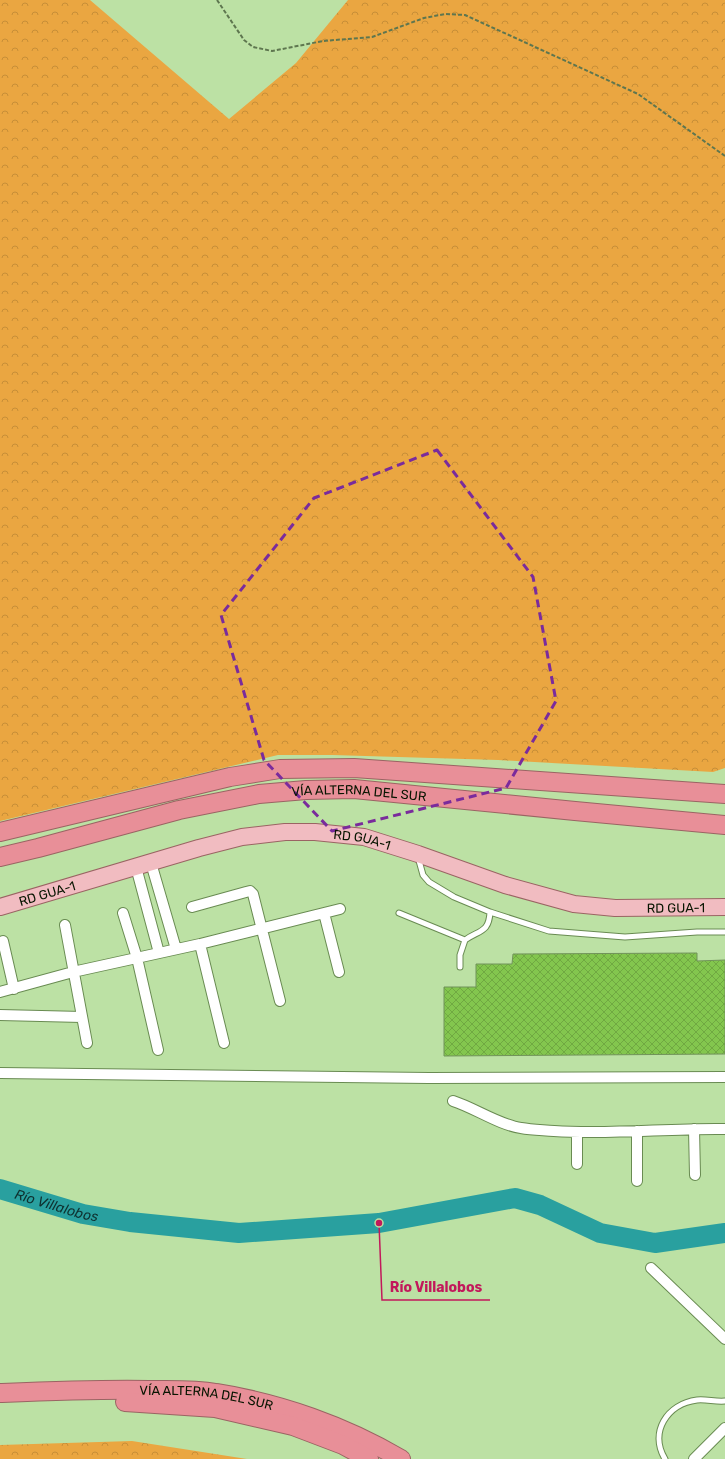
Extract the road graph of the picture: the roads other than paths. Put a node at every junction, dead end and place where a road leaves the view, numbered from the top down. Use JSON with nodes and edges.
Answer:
{"nodes":[{"id":1,"x":725,"y":794,"type":"edge"},
{"id":2,"x":725,"y":825,"type":"edge"},
{"id":3,"x":0,"y":832,"type":"edge"},
{"id":4,"x":418,"y":854,"type":"junction"},
{"id":5,"x":0,"y":857,"type":"edge"},
{"id":6,"x":144,"y":865,"type":"junction"},
{"id":7,"x":0,"y":907,"type":"edge"},
{"id":8,"x":192,"y":907,"type":"dead end"},
{"id":9,"x":725,"y":907,"type":"edge"},
{"id":10,"x":340,"y":909,"type":"dead end"},
{"id":11,"x":490,"y":912,"type":"junction"},
{"id":12,"x":123,"y":913,"type":"dead end"},
{"id":13,"x":324,"y":913,"type":"junction"},
{"id":14,"x":399,"y":913,"type":"dead end"},
{"id":15,"x":65,"y":925,"type":"dead end"},
{"id":16,"x":262,"y":928,"type":"junction"},
{"id":17,"x":725,"y":932,"type":"edge"},
{"id":18,"x":465,"y":940,"type":"junction"},
{"id":19,"x":3,"y":941,"type":"dead end"},
{"id":20,"x":200,"y":944,"type":"junction"},
{"id":21,"x":176,"y":949,"type":"junction"},
{"id":22,"x":159,"y":953,"type":"junction"},
{"id":23,"x":137,"y":958,"type":"junction"},
{"id":24,"x":460,"y":967,"type":"dead end"},
{"id":25,"x":73,"y":972,"type":"junction"},
{"id":26,"x":339,"y":972,"type":"dead end"},
{"id":27,"x":14,"y":989,"type":"junction"},
{"id":28,"x":0,"y":992,"type":"edge"},
{"id":29,"x":280,"y":1001,"type":"dead end"},
{"id":30,"x":0,"y":1015,"type":"edge"},
{"id":31,"x":82,"y":1017,"type":"junction"},
{"id":32,"x":87,"y":1043,"type":"dead end"},
{"id":33,"x":224,"y":1043,"type":"dead end"},
{"id":34,"x":158,"y":1050,"type":"dead end"},
{"id":35,"x":0,"y":1073,"type":"edge"},
{"id":36,"x":725,"y":1077,"type":"edge"},
{"id":37,"x":453,"y":1101,"type":"dead end"},
{"id":38,"x":694,"y":1128,"type":"junction"},
{"id":39,"x":725,"y":1129,"type":"edge"},
{"id":40,"x":637,"y":1131,"type":"junction"},
{"id":41,"x":577,"y":1132,"type":"junction"},
{"id":42,"x":576,"y":1164,"type":"dead end"},
{"id":43,"x":695,"y":1175,"type":"dead end"},
{"id":44,"x":637,"y":1181,"type":"dead end"},
{"id":45,"x":651,"y":1268,"type":"dead end"},
{"id":46,"x":725,"y":1339,"type":"edge"},
{"id":47,"x":0,"y":1393,"type":"edge"},
{"id":48,"x":725,"y":1401,"type":"edge"},
{"id":49,"x":0,"y":1406,"type":"edge"},
{"id":50,"x":725,"y":1428,"type":"edge"},
{"id":51,"x":369,"y":1459,"type":"edge"},
{"id":52,"x":401,"y":1459,"type":"edge"},
{"id":53,"x":665,"y":1459,"type":"edge"},
{"id":54,"x":694,"y":1459,"type":"edge"}],
"edges":[{"from":1,"to":3,"type":"highway","name":"VÍA ALTERNA DEL SUR"},
{"from":2,"to":5,"type":"highway","name":"VÍA ALTERNA DEL SUR"},
{"from":4,"to":6,"type":"main road","name":"RD GUA-1"},
{"from":4,"to":9,"type":"main road","name":"RD GUA-1"},
{"from":4,"to":11,"type":"lane"},
{"from":6,"to":7,"type":"main road","name":"RD GUA-1"},
{"from":6,"to":21,"type":"street"},
{"from":6,"to":22,"type":"street"},
{"from":8,"to":16,"type":"street"},
{"from":10,"to":13,"type":"street"},
{"from":11,"to":17,"type":"lane"},
{"from":11,"to":18,"type":"lane"},
{"from":12,"to":23,"type":"street"},
{"from":13,"to":16,"type":"street"},
{"from":13,"to":26,"type":"street"},
{"from":14,"to":18,"type":"lane"},
{"from":15,"to":25,"type":"street"},
{"from":16,"to":20,"type":"street"},
{"from":16,"to":29,"type":"street"},
{"from":18,"to":24,"type":"lane"},
{"from":19,"to":27,"type":"street"},
{"from":20,"to":21,"type":"street"},
{"from":20,"to":33,"type":"street"},
{"from":21,"to":22,"type":"street"},
{"from":22,"to":23,"type":"street"},
{"from":23,"to":25,"type":"street"},
{"from":23,"to":34,"type":"street"},
{"from":25,"to":27,"type":"street"},
{"from":25,"to":31,"type":"street"},
{"from":27,"to":28,"type":"street"},
{"from":30,"to":31,"type":"street"},
{"from":31,"to":32,"type":"street"},
{"from":35,"to":36,"type":"street"},
{"from":37,"to":41,"type":"street"},
{"from":38,"to":39,"type":"street"},
{"from":38,"to":40,"type":"street"},
{"from":38,"to":43,"type":"street"},
{"from":40,"to":41,"type":"street"},
{"from":40,"to":44,"type":"street"},
{"from":41,"to":42,"type":"street"},
{"from":45,"to":46,"type":"street"},
{"from":47,"to":52,"type":"highway","name":"VÍA ALTERNA DEL SUR"},
{"from":48,"to":53,"type":"lane"},
{"from":49,"to":51,"type":"highway","name":"VÍA ALTERNA DEL SUR"},
{"from":50,"to":54,"type":"street"}]}
